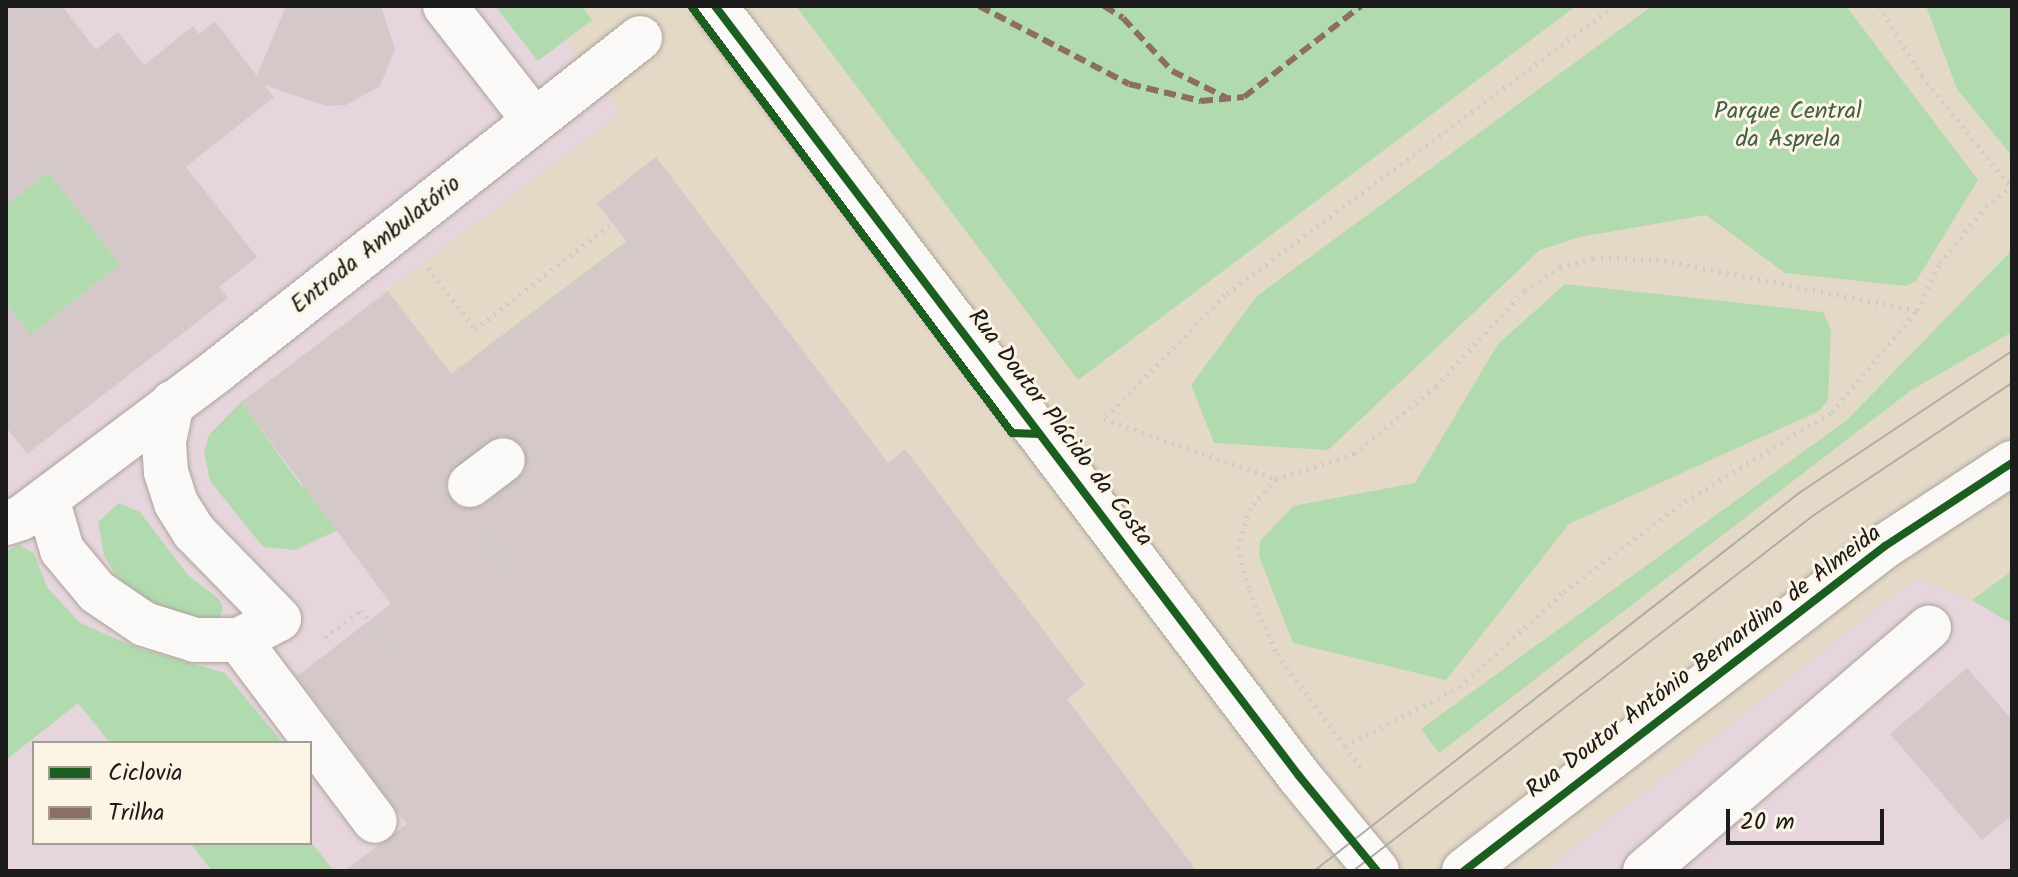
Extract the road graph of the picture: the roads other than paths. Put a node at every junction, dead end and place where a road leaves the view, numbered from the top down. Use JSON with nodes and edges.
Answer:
{"nodes":[{"id":1,"x":445,"y":6,"type":"edge"},
{"id":2,"x":715,"y":6,"type":"edge"},
{"id":3,"x":640,"y":38,"type":"dead end"},
{"id":4,"x":534,"y":120,"type":"junction"},
{"id":5,"x":172,"y":403,"type":"junction"},
{"id":6,"x":2012,"y":463,"type":"edge"},
{"id":7,"x":47,"y":499,"type":"junction"},
{"id":8,"x":6,"y":523,"type":"edge"},
{"id":9,"x":1929,"y":628,"type":"dead end"},
{"id":10,"x":239,"y":640,"type":"junction"},
{"id":11,"x":375,"y":821,"type":"dead end"},
{"id":12,"x":1377,"y":871,"type":"edge"},
{"id":13,"x":1464,"y":871,"type":"edge"},
{"id":14,"x":1645,"y":871,"type":"edge"}],
"edges":[{"from":1,"to":4,"type":"street"},
{"from":2,"to":12,"type":"street","name":"Rua Doutor Plácido da Costa"},
{"from":3,"to":4,"type":"street","name":"Entrada Ambulatório"},
{"from":4,"to":5,"type":"street","name":"Entrada Ambulatório"},
{"from":5,"to":7,"type":"street","name":"Entrada Ambulatório"},
{"from":5,"to":10,"type":"street"},
{"from":6,"to":13,"type":"street","name":"Rua Doutor António Bernardino de Almeida"},
{"from":7,"to":8,"type":"street","name":"Entrada Ambulatório"},
{"from":7,"to":10,"type":"street"},
{"from":9,"to":14,"type":"street"},
{"from":10,"to":11,"type":"street"}]}
